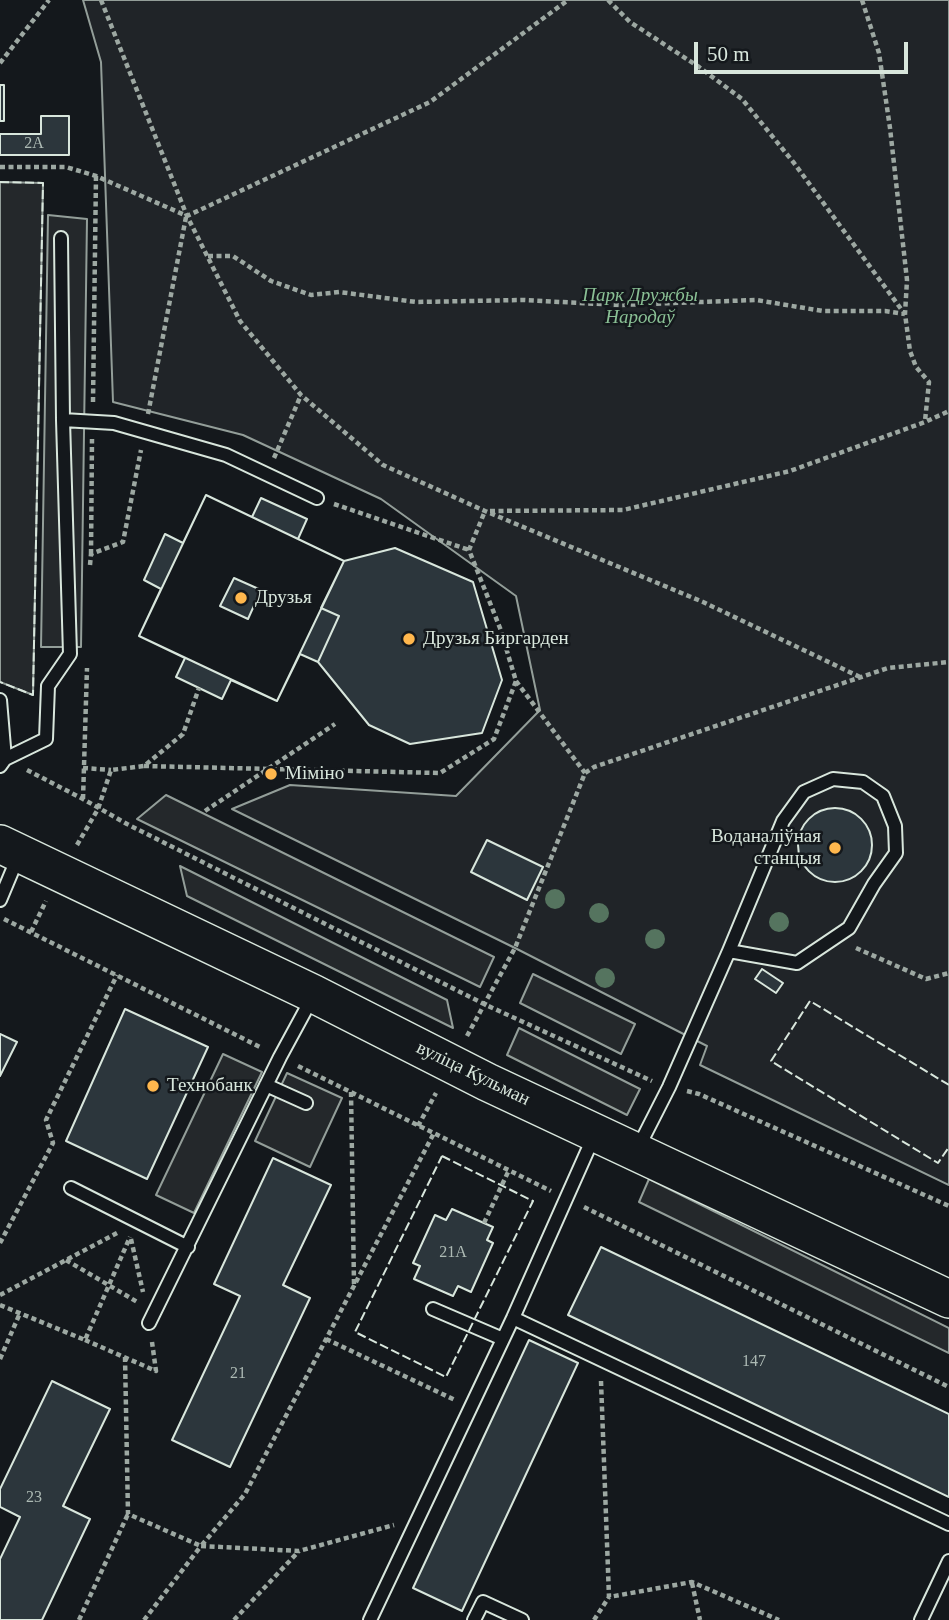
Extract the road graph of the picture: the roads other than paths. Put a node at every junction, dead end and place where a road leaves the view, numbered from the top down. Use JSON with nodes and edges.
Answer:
{"nodes":[{"id":1,"x":61,"y":238,"type":"dead end"},
{"id":2,"x":63,"y":420,"type":"junction"},
{"id":3,"x":317,"y":498,"type":"road end"},
{"id":4,"x":0,"y":700,"type":"edge"},
{"id":5,"x":2,"y":763,"type":"edge"},
{"id":6,"x":10,"y":848,"type":"edge"},
{"id":7,"x":0,"y":900,"type":"edge"},
{"id":8,"x":729,"y":951,"type":"junction"},
{"id":9,"x":314,"y":994,"type":"junction"},
{"id":10,"x":266,"y":1085,"type":"junction"},
{"id":11,"x":306,"y":1103,"type":"dead end"},
{"id":12,"x":595,"y":1133,"type":"junction"},
{"id":13,"x":636,"y":1152,"type":"junction"},
{"id":14,"x":71,"y":1188,"type":"dead end"},
{"id":15,"x":188,"y":1247,"type":"junction"},
{"id":16,"x":949,"y":1299,"type":"edge"},
{"id":17,"x":433,"y":1309,"type":"dead end"},
{"id":18,"x":513,"y":1318,"type":"junction"},
{"id":19,"x":149,"y":1323,"type":"dead end"},
{"id":20,"x":503,"y":1339,"type":"junction"},
{"id":21,"x":949,"y":1524,"type":"edge"},
{"id":22,"x":949,"y":1561,"type":"edge"},
{"id":23,"x":370,"y":1620,"type":"edge"},
{"id":24,"x":474,"y":1620,"type":"edge"},
{"id":25,"x":522,"y":1620,"type":"edge"},
{"id":26,"x":921,"y":1620,"type":"edge"}],
"edges":[{"from":1,"to":2,"type":"lane"},
{"from":2,"to":3,"type":"lane"},
{"from":2,"to":5,"type":"lane"},
{"from":4,"to":5,"type":"lane"},
{"from":6,"to":7,"type":"lane"},
{"from":6,"to":9,"type":"main road","name":"вуліца Кульман"},
{"from":8,"to":8,"type":"lane"},
{"from":8,"to":13,"type":"lane"},
{"from":9,"to":10,"type":"lane"},
{"from":9,"to":12,"type":"main road","name":"вуліца Кульман"},
{"from":10,"to":11,"type":"lane"},
{"from":10,"to":15,"type":"lane"},
{"from":12,"to":13,"type":"main road","name":"вуліца Кульман"},
{"from":12,"to":18,"type":"lane"},
{"from":13,"to":16,"type":"main road","name":"вуліца Кульман"},
{"from":14,"to":15,"type":"lane"},
{"from":15,"to":19,"type":"lane"},
{"from":17,"to":20,"type":"lane"},
{"from":18,"to":20,"type":"lane"},
{"from":18,"to":21,"type":"lane"},
{"from":20,"to":23,"type":"lane"},
{"from":22,"to":26,"type":"lane"},
{"from":24,"to":25,"type":"lane"}]}
